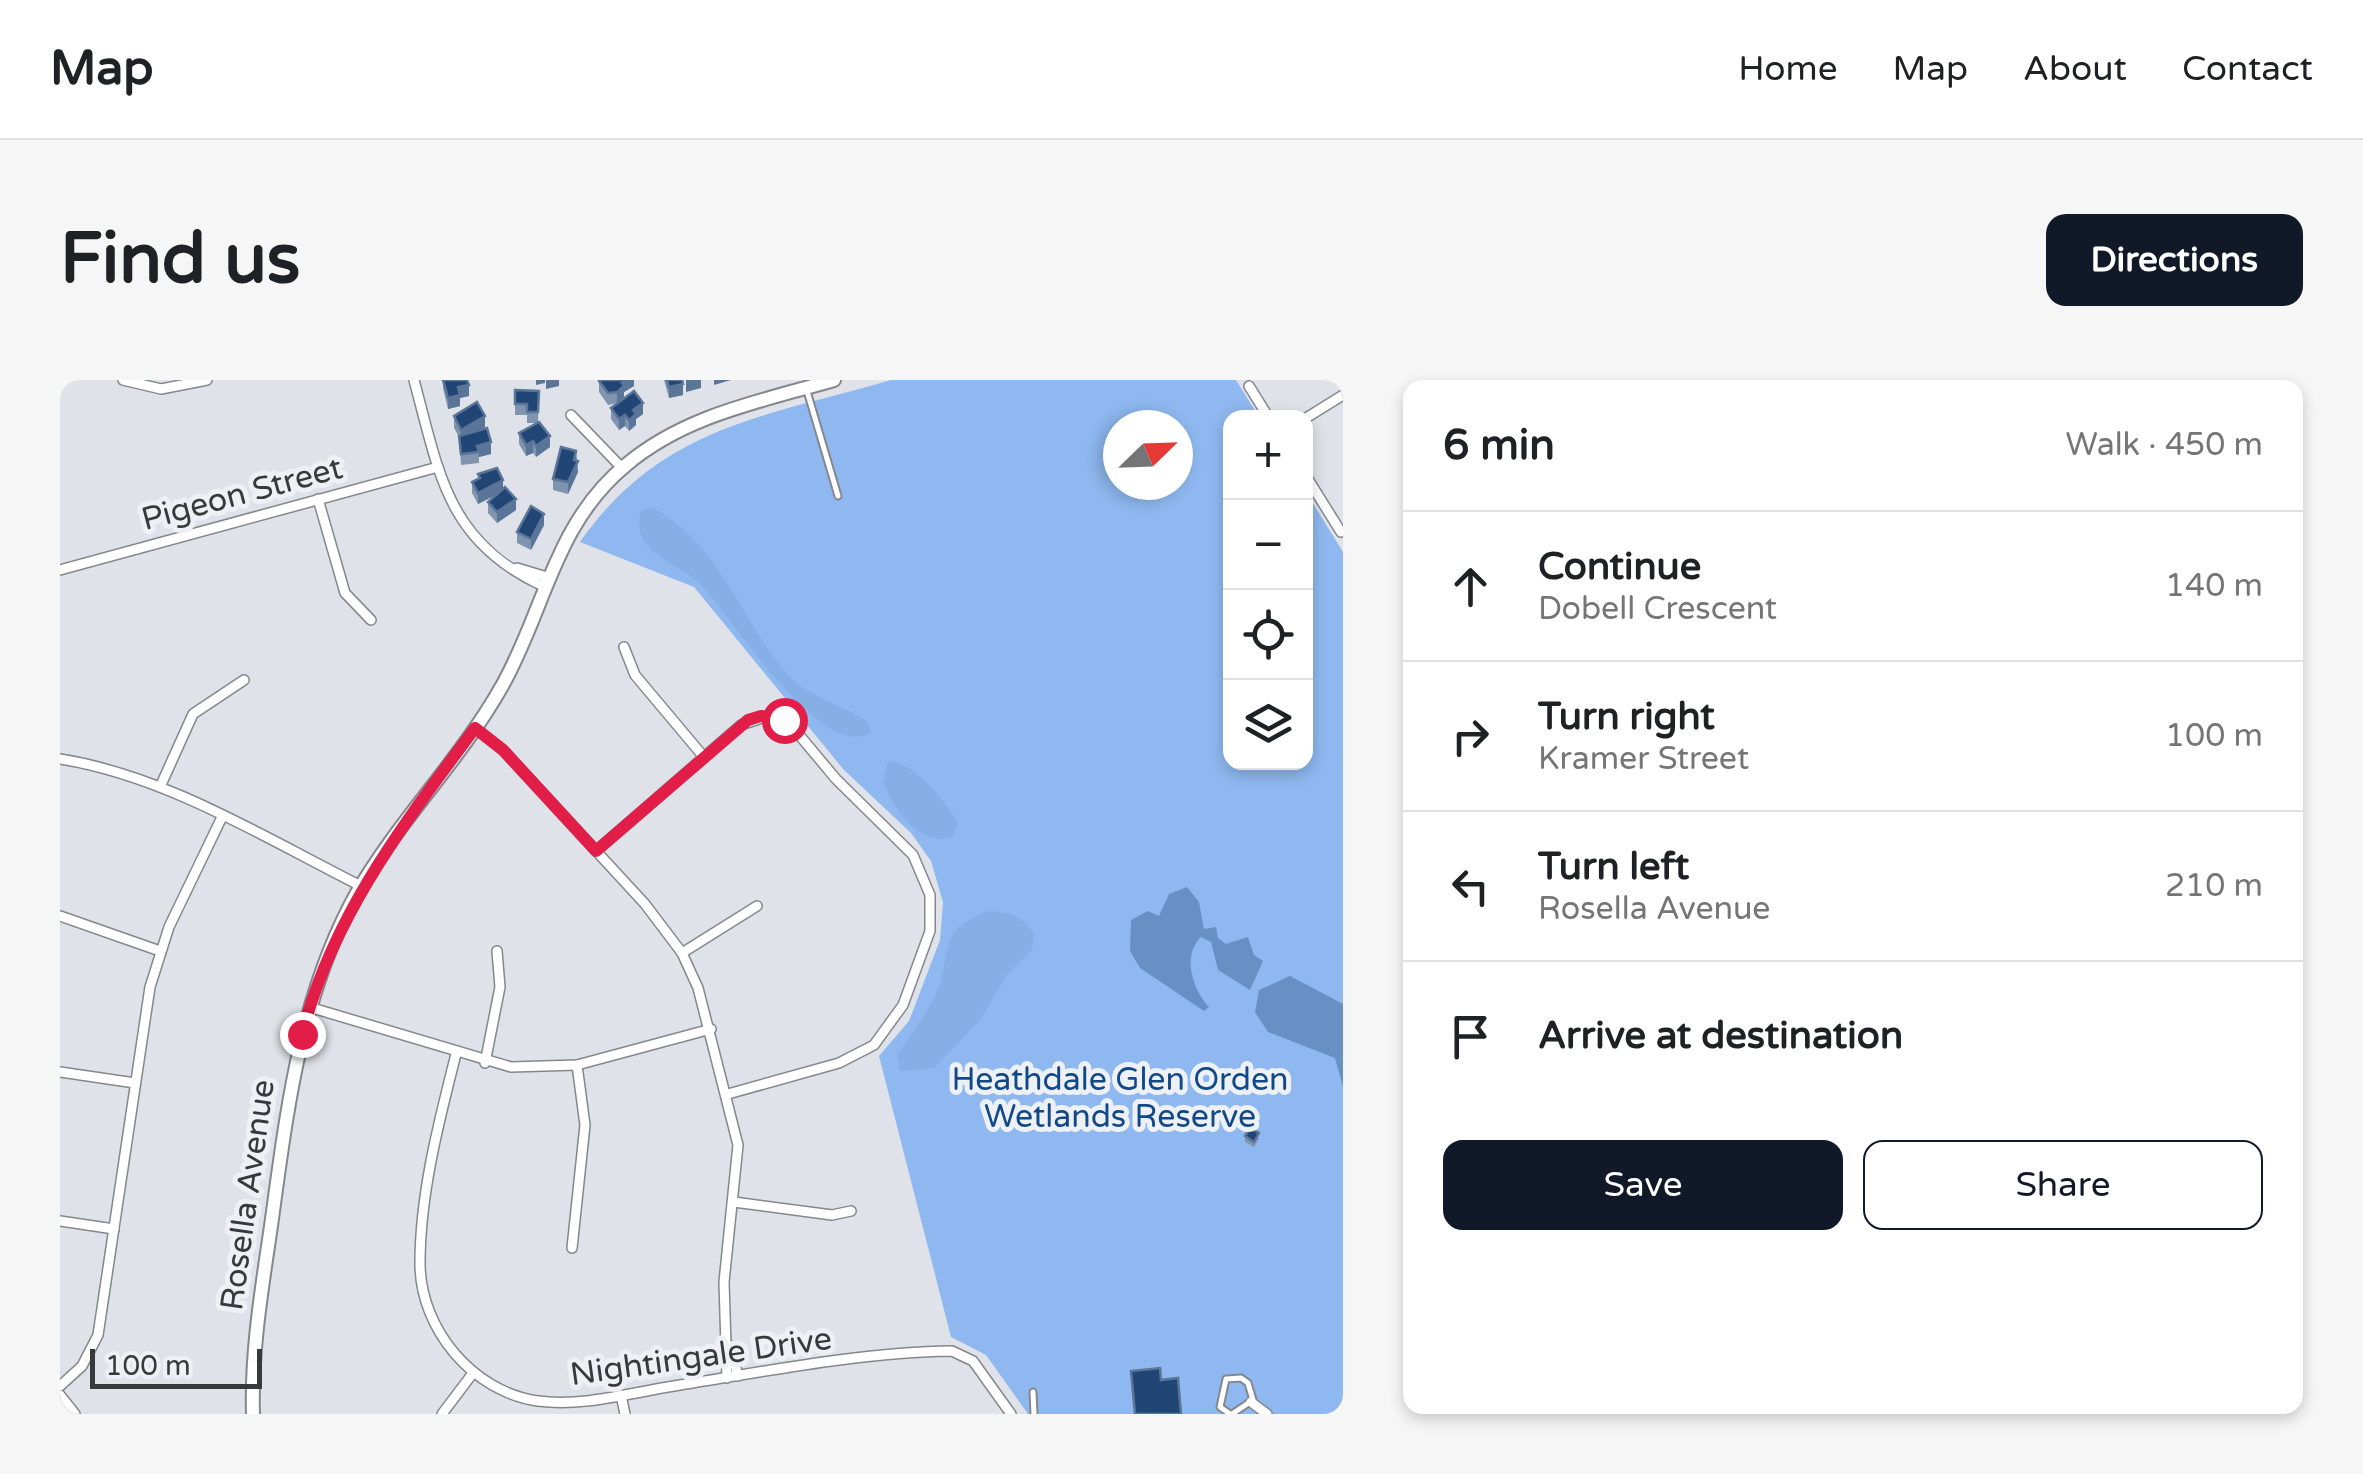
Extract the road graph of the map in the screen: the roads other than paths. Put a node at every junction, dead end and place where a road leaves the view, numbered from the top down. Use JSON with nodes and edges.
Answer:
{"nodes":[{"id":1,"x":122,"y":380,"type":"edge"},
{"id":2,"x":207,"y":380,"type":"edge"},
{"id":3,"x":414,"y":380,"type":"edge"},
{"id":4,"x":834,"y":380,"type":"edge"},
{"id":5,"x":1248,"y":386,"type":"dead end"},
{"id":6,"x":806,"y":388,"type":"junction"},
{"id":7,"x":1343,"y":395,"type":"edge"},
{"id":8,"x":1264,"y":410,"type":"edge"},
{"id":9,"x":1313,"y":414,"type":"edge"},
{"id":10,"x":571,"y":415,"type":"dead end"},
{"id":11,"x":438,"y":467,"type":"junction"},
{"id":12,"x":622,"y":468,"type":"junction"},
{"id":13,"x":1313,"y":487,"type":"edge"},
{"id":14,"x":838,"y":496,"type":"dead end"},
{"id":15,"x":318,"y":499,"type":"junction"},
{"id":16,"x":1343,"y":514,"type":"edge"},
{"id":17,"x":1333,"y":520,"type":"junction"},
{"id":18,"x":1341,"y":532,"type":"edge"},
{"id":19,"x":60,"y":570,"type":"edge"},
{"id":20,"x":545,"y":582,"type":"junction"},
{"id":21,"x":371,"y":620,"type":"dead end"},
{"id":22,"x":624,"y":647,"type":"dead end"},
{"id":23,"x":244,"y":680,"type":"dead end"},
{"id":24,"x":475,"y":728,"type":"junction"},
{"id":25,"x":703,"y":756,"type":"junction"},
{"id":26,"x":60,"y":759,"type":"edge"},
{"id":27,"x":160,"y":787,"type":"junction"},
{"id":28,"x":222,"y":816,"type":"junction"},
{"id":29,"x":596,"y":851,"type":"junction"},
{"id":30,"x":361,"y":886,"type":"junction"},
{"id":31,"x":757,"y":906,"type":"dead end"},
{"id":32,"x":60,"y":916,"type":"edge"},
{"id":33,"x":160,"y":951,"type":"junction"},
{"id":34,"x":497,"y":952,"type":"dead end"},
{"id":35,"x":682,"y":954,"type":"junction"},
{"id":36,"x":309,"y":1007,"type":"junction"},
{"id":37,"x":711,"y":1029,"type":"junction"},
{"id":38,"x":456,"y":1054,"type":"junction"},
{"id":39,"x":486,"y":1063,"type":"junction"},
{"id":40,"x":577,"y":1066,"type":"junction"},
{"id":41,"x":60,"y":1072,"type":"edge"},
{"id":42,"x":135,"y":1082,"type":"junction"},
{"id":43,"x":728,"y":1094,"type":"junction"},
{"id":44,"x":734,"y":1202,"type":"junction"},
{"id":45,"x":851,"y":1211,"type":"dead end"},
{"id":46,"x":60,"y":1221,"type":"edge"},
{"id":47,"x":114,"y":1229,"type":"junction"},
{"id":48,"x":572,"y":1248,"type":"dead end"},
{"id":49,"x":727,"y":1334,"type":"junction"},
{"id":50,"x":473,"y":1373,"type":"junction"},
{"id":51,"x":738,"y":1376,"type":"junction"},
{"id":52,"x":726,"y":1378,"type":"junction"},
{"id":53,"x":60,"y":1386,"type":"edge"},
{"id":54,"x":1033,"y":1392,"type":"dead end"},
{"id":55,"x":60,"y":1394,"type":"edge"},
{"id":56,"x":621,"y":1395,"type":"junction"},
{"id":57,"x":1251,"y":1402,"type":"junction"},
{"id":58,"x":1226,"y":1412,"type":"edge"},
{"id":59,"x":75,"y":1414,"type":"edge"},
{"id":60,"x":252,"y":1414,"type":"edge"},
{"id":61,"x":442,"y":1414,"type":"edge"},
{"id":62,"x":625,"y":1414,"type":"edge"},
{"id":63,"x":1011,"y":1414,"type":"edge"},
{"id":64,"x":1034,"y":1414,"type":"edge"},
{"id":65,"x":1210,"y":1414,"type":"edge"},
{"id":66,"x":1267,"y":1414,"type":"edge"}],
"edges":[{"from":1,"to":2,"type":"street"},
{"from":3,"to":11,"type":"street"},
{"from":4,"to":6,"type":"street","name":"Rosella Avenue"},
{"from":5,"to":8,"type":"street"},
{"from":6,"to":12,"type":"street","name":"Rosella Avenue"},
{"from":6,"to":14,"type":"lane"},
{"from":7,"to":9,"type":"street"},
{"from":10,"to":12,"type":"street"},
{"from":11,"to":15,"type":"street","name":"Pigeon Street"},
{"from":11,"to":20,"type":"street"},
{"from":12,"to":20,"type":"street","name":"Rosella Avenue"},
{"from":13,"to":17,"type":"street"},
{"from":15,"to":19,"type":"street","name":"Pigeon Street"},
{"from":15,"to":21,"type":"street"},
{"from":16,"to":17,"type":"street"},
{"from":17,"to":18,"type":"street"},
{"from":20,"to":24,"type":"street","name":"Rosella Avenue"},
{"from":22,"to":25,"type":"street"},
{"from":23,"to":27,"type":"street"},
{"from":24,"to":29,"type":"street"},
{"from":24,"to":30,"type":"street","name":"Rosella Avenue"},
{"from":25,"to":29,"type":"street"},
{"from":25,"to":43,"type":"street"},
{"from":26,"to":27,"type":"street"},
{"from":27,"to":28,"type":"street"},
{"from":28,"to":30,"type":"street"},
{"from":28,"to":33,"type":"street"},
{"from":29,"to":35,"type":"street"},
{"from":30,"to":36,"type":"street","name":"Rosella Avenue"},
{"from":31,"to":35,"type":"street"},
{"from":32,"to":33,"type":"street"},
{"from":33,"to":42,"type":"street"},
{"from":34,"to":39,"type":"street"},
{"from":35,"to":37,"type":"street"},
{"from":36,"to":38,"type":"street"},
{"from":36,"to":60,"type":"street","name":"Rosella Avenue"},
{"from":37,"to":40,"type":"street"},
{"from":37,"to":43,"type":"street"},
{"from":38,"to":39,"type":"street"},
{"from":38,"to":50,"type":"street","name":"Nightingale Drive"},
{"from":39,"to":40,"type":"street"},
{"from":40,"to":48,"type":"street"},
{"from":41,"to":42,"type":"street"},
{"from":42,"to":47,"type":"street"},
{"from":43,"to":44,"type":"street"},
{"from":44,"to":45,"type":"street"},
{"from":44,"to":49,"type":"street"},
{"from":46,"to":47,"type":"street"},
{"from":47,"to":53,"type":"street"},
{"from":49,"to":51,"type":"street"},
{"from":49,"to":52,"type":"street"},
{"from":50,"to":56,"type":"street","name":"Nightingale Drive"},
{"from":50,"to":61,"type":"street"},
{"from":51,"to":52,"type":"street","name":"Nightingale Drive"},
{"from":51,"to":63,"type":"street","name":"Nightingale Drive"},
{"from":52,"to":56,"type":"street","name":"Nightingale Drive"},
{"from":54,"to":64,"type":"lane"},
{"from":55,"to":59,"type":"street"},
{"from":56,"to":62,"type":"street"},
{"from":57,"to":58,"type":"lane"},
{"from":57,"to":58,"type":"lane"},
{"from":57,"to":66,"type":"street"},
{"from":58,"to":65,"type":"lane"}]}
